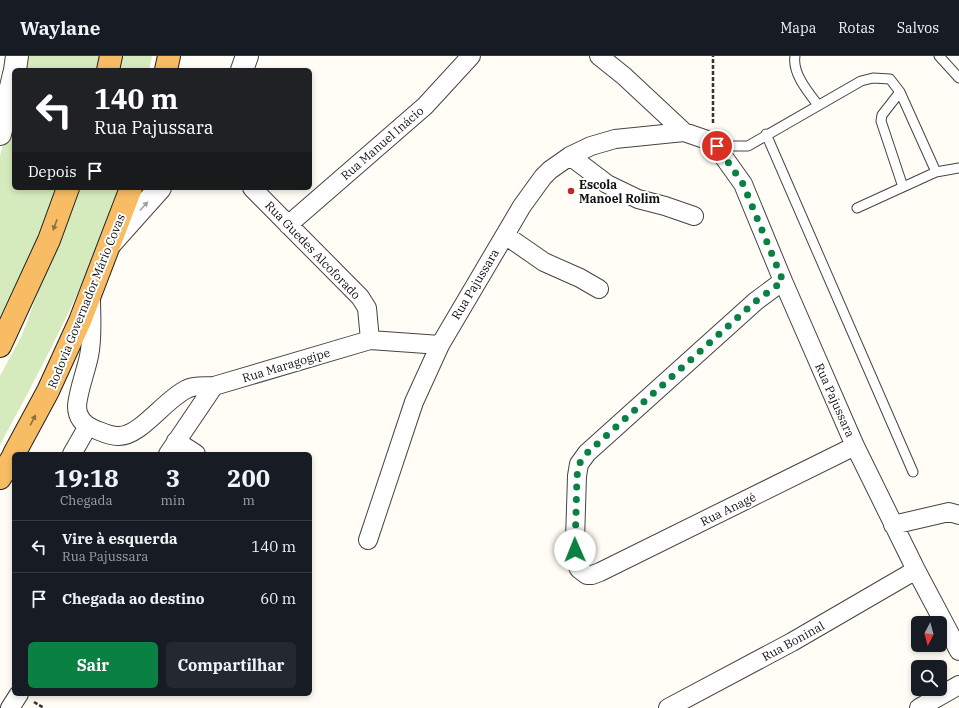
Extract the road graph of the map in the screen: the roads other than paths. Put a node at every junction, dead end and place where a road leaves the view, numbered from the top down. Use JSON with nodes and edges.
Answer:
{"nodes":[{"id":1,"x":17,"y":56,"type":"edge"},
{"id":2,"x":111,"y":56,"type":"edge"},
{"id":3,"x":169,"y":56,"type":"edge"},
{"id":4,"x":247,"y":56,"type":"edge"},
{"id":5,"x":471,"y":56,"type":"edge"},
{"id":6,"x":599,"y":56,"type":"edge"},
{"id":7,"x":795,"y":56,"type":"edge"},
{"id":8,"x":939,"y":56,"type":"edge"},
{"id":9,"x":15,"y":68,"type":"edge"},
{"id":10,"x":108,"y":68,"type":"edge"},
{"id":11,"x":166,"y":68,"type":"edge"},
{"id":12,"x":243,"y":68,"type":"edge"},
{"id":13,"x":959,"y":78,"type":"edge"},
{"id":14,"x":12,"y":83,"type":"edge"},
{"id":15,"x":900,"y":92,"type":"junction"},
{"id":16,"x":818,"y":105,"type":"junction"},
{"id":17,"x":684,"y":132,"type":"junction"},
{"id":18,"x":0,"y":134,"type":"edge"},
{"id":19,"x":766,"y":134,"type":"junction"},
{"id":20,"x":715,"y":144,"type":"junction"},
{"id":21,"x":570,"y":156,"type":"junction"},
{"id":22,"x":959,"y":168,"type":"edge"},
{"id":23,"x":936,"y":172,"type":"junction"},
{"id":24,"x":903,"y":187,"type":"junction"},
{"id":25,"x":67,"y":190,"type":"edge"},
{"id":26,"x":130,"y":190,"type":"edge"},
{"id":27,"x":158,"y":190,"type":"edge"},
{"id":28,"x":254,"y":190,"type":"edge"},
{"id":29,"x":857,"y":208,"type":"dead end"},
{"id":30,"x":694,"y":216,"type":"dead end"},
{"id":31,"x":288,"y":225,"type":"junction"},
{"id":32,"x":505,"y":235,"type":"junction"},
{"id":33,"x":110,"y":244,"type":"junction"},
{"id":34,"x":783,"y":281,"type":"junction"},
{"id":35,"x":599,"y":289,"type":"dead end"},
{"id":36,"x":92,"y":293,"type":"junction"},
{"id":37,"x":370,"y":340,"type":"junction"},
{"id":38,"x":1,"y":344,"type":"edge"},
{"id":39,"x":440,"y":345,"type":"junction"},
{"id":40,"x":214,"y":386,"type":"junction"},
{"id":41,"x":88,"y":426,"type":"junction"},
{"id":42,"x":855,"y":446,"type":"junction"},
{"id":43,"x":172,"y":448,"type":"edge"},
{"id":44,"x":15,"y":452,"type":"edge"},
{"id":45,"x":73,"y":452,"type":"edge"},
{"id":46,"x":188,"y":452,"type":"edge"},
{"id":47,"x":12,"y":457,"type":"edge"},
{"id":48,"x":913,"y":472,"type":"dead end"},
{"id":49,"x":0,"y":478,"type":"edge"},
{"id":50,"x":959,"y":515,"type":"edge"},
{"id":51,"x":893,"y":525,"type":"junction"},
{"id":52,"x":368,"y":540,"type":"dead end"},
{"id":53,"x":916,"y":570,"type":"junction"},
{"id":54,"x":959,"y":651,"type":"edge"},
{"id":55,"x":959,"y":685,"type":"edge"},
{"id":56,"x":18,"y":696,"type":"edge"},
{"id":57,"x":10,"y":708,"type":"edge"},
{"id":58,"x":668,"y":708,"type":"edge"},
{"id":59,"x":919,"y":708,"type":"edge"}],
"edges":[{"from":1,"to":9,"type":"street"},
{"from":2,"to":10,"type":"highway"},
{"from":3,"to":11,"type":"highway"},
{"from":4,"to":12,"type":"street"},
{"from":5,"to":31,"type":"street","name":"Rua Manuel Inácio"},
{"from":6,"to":17,"type":"street"},
{"from":7,"to":16,"type":"lane"},
{"from":8,"to":13,"type":"lane"},
{"from":14,"to":18,"type":"street"},
{"from":15,"to":16,"type":"lane"},
{"from":15,"to":23,"type":"lane"},
{"from":15,"to":24,"type":"lane"},
{"from":16,"to":19,"type":"lane"},
{"from":17,"to":20,"type":"street"},
{"from":17,"to":21,"type":"street","name":"Rua Pajussara"},
{"from":19,"to":20,"type":"lane"},
{"from":19,"to":48,"type":"lane"},
{"from":20,"to":34,"type":"street","name":"Rua Pajussara"},
{"from":21,"to":30,"type":"street"},
{"from":21,"to":32,"type":"street","name":"Rua Pajussara"},
{"from":22,"to":23,"type":"lane"},
{"from":23,"to":24,"type":"lane"},
{"from":24,"to":29,"type":"lane"},
{"from":25,"to":38,"type":"highway","one_way":true},
{"from":26,"to":33,"type":"highway","name":"Rodovia Governador Mário Covas"},
{"from":33,"to":27,"type":"street","one_way":true},
{"from":28,"to":31,"type":"street","name":"Rua Guedes Alcoforado"},
{"from":31,"to":37,"type":"street","name":"Rua Guedes Alcoforado"},
{"from":32,"to":35,"type":"street"},
{"from":32,"to":39,"type":"street","name":"Rua Pajussara"},
{"from":33,"to":36,"type":"highway","name":"Rodovia Governador Mário Covas"},
{"from":34,"to":42,"type":"street","name":"Rua Pajussara"},
{"from":34,"to":42,"type":"street","name":"Rua Anagé"},
{"from":36,"to":41,"type":"street"},
{"from":44,"to":36,"type":"highway","name":"Rodovia Governador Mário Covas","one_way":true},
{"from":37,"to":39,"type":"street","name":"Rua Maragogipe"},
{"from":37,"to":40,"type":"street","name":"Rua Maragogipe"},
{"from":39,"to":52,"type":"street","name":"Rua Pajussara"},
{"from":40,"to":41,"type":"street","name":"Rua Maragogipe"},
{"from":40,"to":43,"type":"street"},
{"from":41,"to":45,"type":"street"},
{"from":42,"to":51,"type":"street","name":"Rua Pajussara"},
{"from":43,"to":46,"type":"street"},
{"from":47,"to":49,"type":"highway","name":"Rodovia Governador Mário Covas"},
{"from":50,"to":51,"type":"street"},
{"from":51,"to":53,"type":"street","name":"Rua Pajussara"},
{"from":53,"to":54,"type":"street","name":"Rua Pajussara"},
{"from":53,"to":58,"type":"street","name":"Rua Boninal"},
{"from":55,"to":59,"type":"street"},
{"from":56,"to":57,"type":"street"}]}
